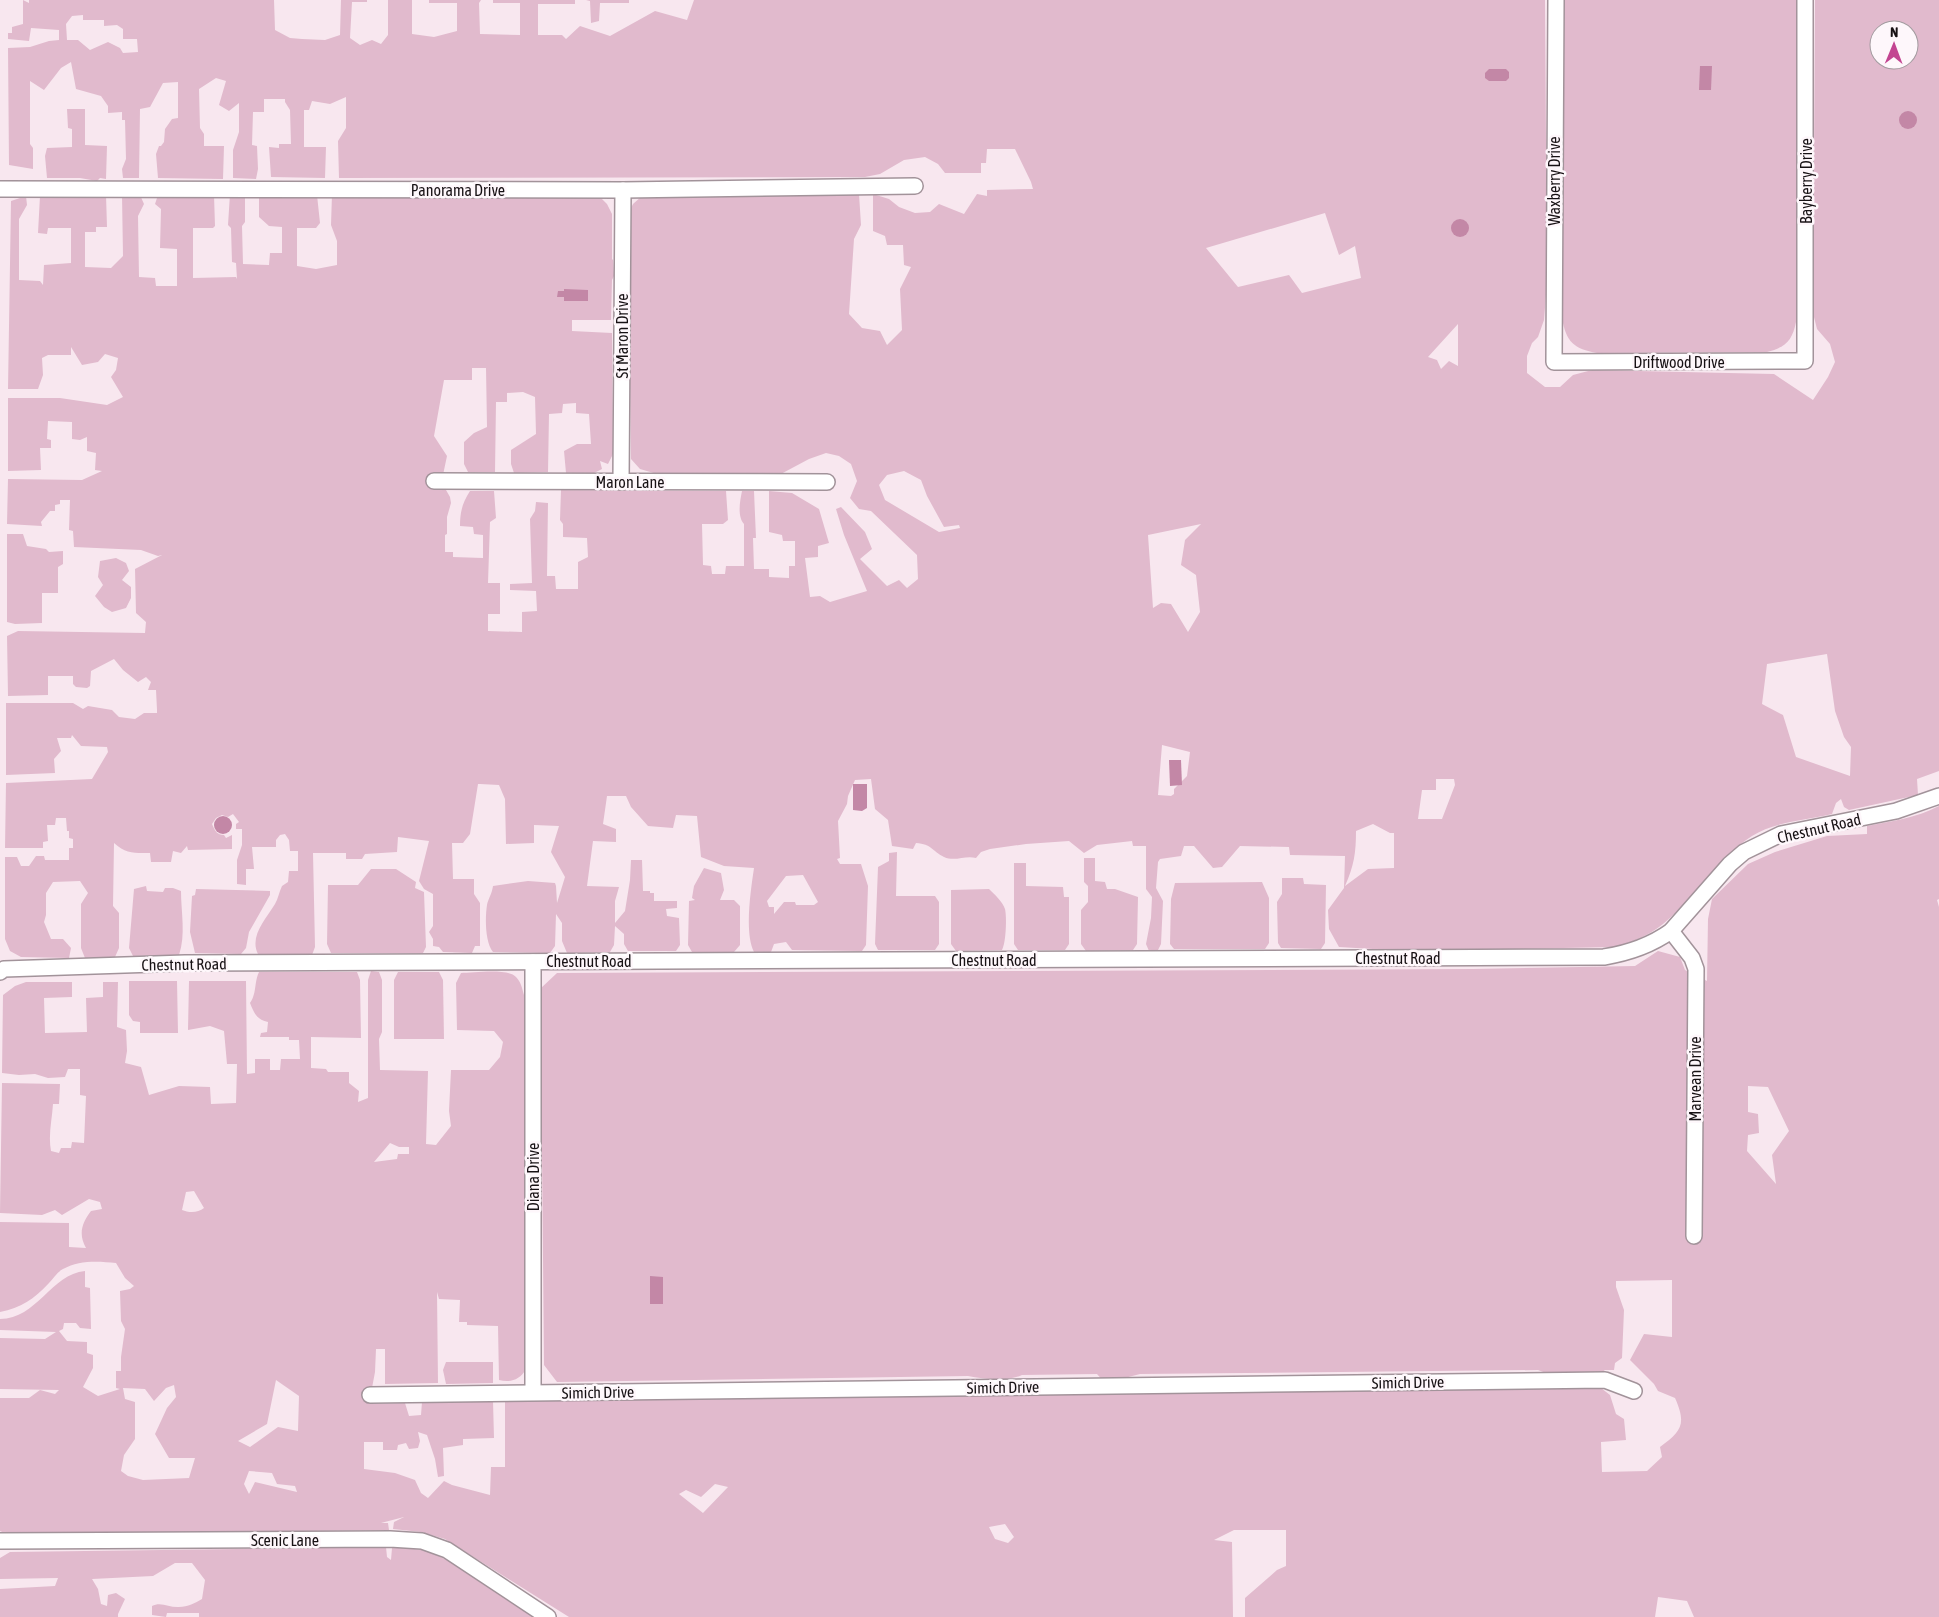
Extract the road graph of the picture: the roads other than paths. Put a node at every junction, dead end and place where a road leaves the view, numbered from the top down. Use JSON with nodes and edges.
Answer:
{"nodes":[{"id":1,"x":1556,"y":0,"type":"edge"},
{"id":2,"x":1806,"y":0,"type":"edge"},
{"id":3,"x":915,"y":186,"type":"dead end"},
{"id":4,"x":0,"y":189,"type":"edge"},
{"id":5,"x":623,"y":190,"type":"junction"},
{"id":6,"x":1805,"y":361,"type":"joint"},
{"id":7,"x":1554,"y":362,"type":"joint"},
{"id":8,"x":434,"y":481,"type":"dead end"},
{"id":9,"x":621,"y":482,"type":"junction"},
{"id":10,"x":826,"y":482,"type":"dead end"},
{"id":11,"x":1939,"y":796,"type":"edge"},
{"id":12,"x":1671,"y":931,"type":"junction"},
{"id":13,"x":533,"y":962,"type":"junction"},
{"id":14,"x":0,"y":972,"type":"edge"},
{"id":15,"x":1694,"y":1236,"type":"dead end"},
{"id":16,"x":1634,"y":1391,"type":"dead end"},
{"id":17,"x":533,"y":1392,"type":"junction"},
{"id":18,"x":370,"y":1395,"type":"dead end"},
{"id":19,"x":0,"y":1541,"type":"edge"},
{"id":20,"x":548,"y":1617,"type":"edge"}],
"edges":[{"from":1,"to":7,"type":"street","name":"Waxberry Drive"},
{"from":2,"to":6,"type":"street","name":"Bayberry Drive"},
{"from":3,"to":5,"type":"street","name":"Panorama Drive"},
{"from":4,"to":5,"type":"street","name":"Panorama Drive"},
{"from":5,"to":9,"type":"street","name":"St Maron Drive"},
{"from":6,"to":7,"type":"street","name":"Driftwood Drive"},
{"from":8,"to":9,"type":"street","name":"Maron Lane"},
{"from":9,"to":10,"type":"street","name":"Maron Lane"},
{"from":11,"to":12,"type":"street","name":"Chestnut Road"},
{"from":12,"to":13,"type":"street","name":"Chestnut Road"},
{"from":12,"to":15,"type":"street","name":"Marvean Drive"},
{"from":13,"to":14,"type":"street","name":"Chestnut Road"},
{"from":13,"to":17,"type":"street","name":"Diana Drive"},
{"from":16,"to":17,"type":"street","name":"Simich Drive"},
{"from":17,"to":18,"type":"street","name":"Simich Drive"},
{"from":19,"to":20,"type":"street","name":"Scenic Lane"}]}
